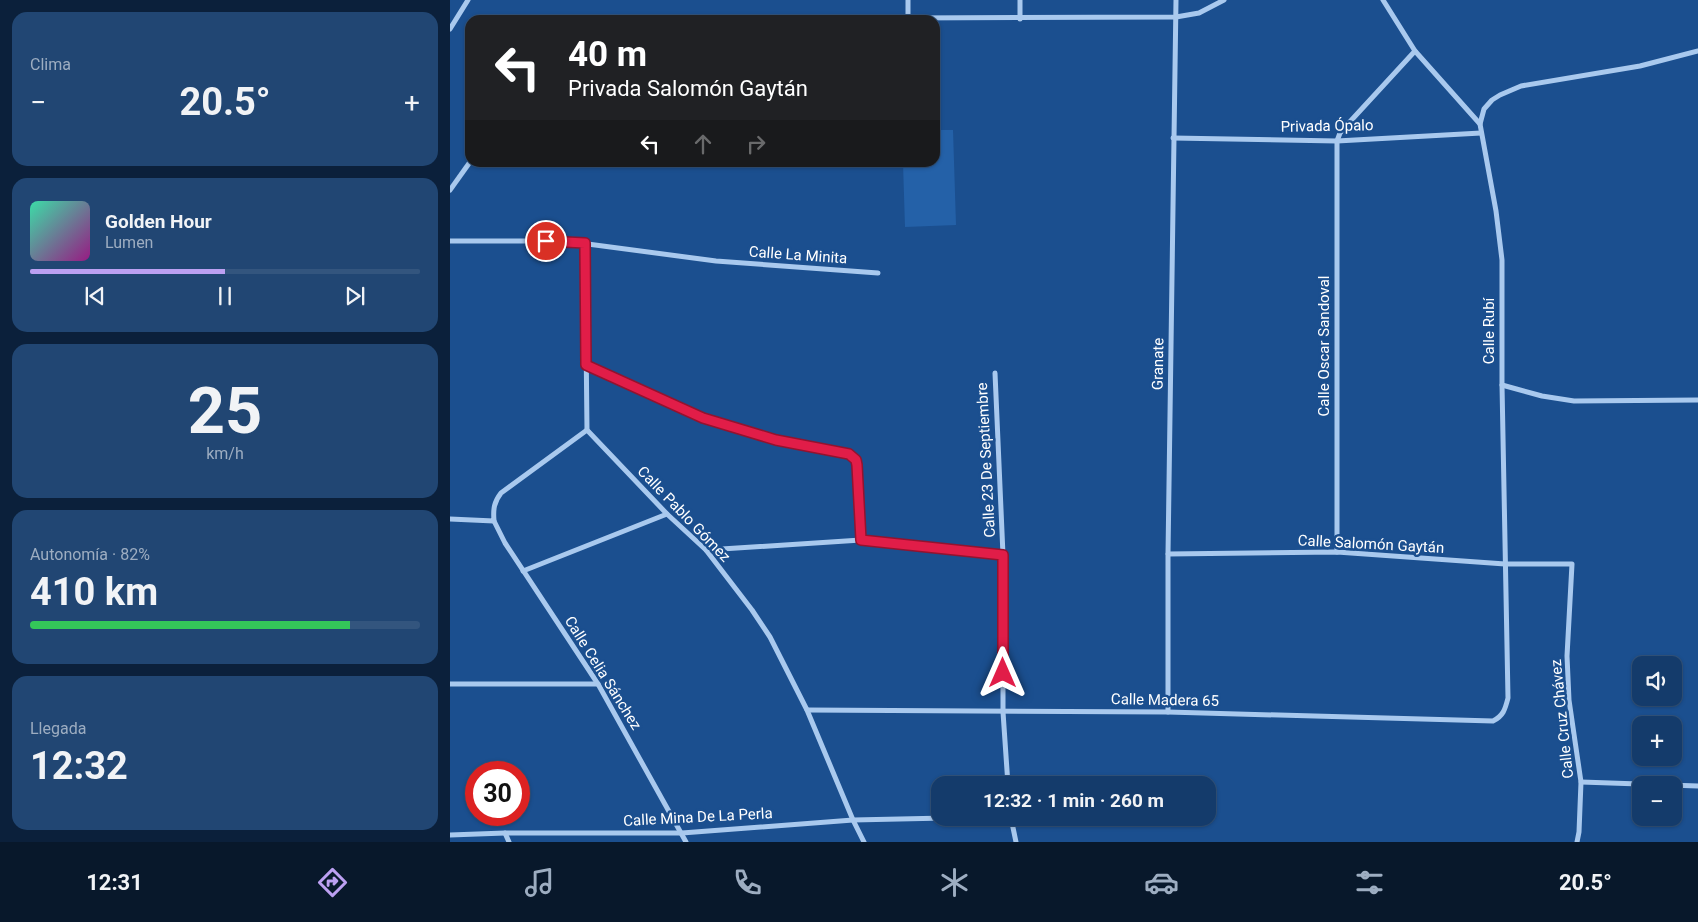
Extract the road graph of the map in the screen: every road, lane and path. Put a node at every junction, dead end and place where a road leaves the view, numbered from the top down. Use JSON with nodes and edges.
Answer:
{"nodes":[{"id":1,"x":468,"y":0,"type":"edge"},
{"id":2,"x":908,"y":0,"type":"edge"},
{"id":3,"x":1020,"y":0,"type":"edge"},
{"id":4,"x":1176,"y":0,"type":"edge"},
{"id":5,"x":1224,"y":0,"type":"edge"},
{"id":6,"x":1383,"y":0,"type":"edge"},
{"id":7,"x":908,"y":15,"type":"edge"},
{"id":8,"x":1176,"y":17,"type":"junction"},
{"id":9,"x":940,"y":18,"type":"edge"},
{"id":10,"x":1020,"y":19,"type":"junction"},
{"id":11,"x":450,"y":29,"type":"edge"},
{"id":12,"x":1415,"y":51,"type":"junction"},
{"id":13,"x":1698,"y":51,"type":"edge"},
{"id":14,"x":1480,"y":124,"type":"junction"},
{"id":15,"x":1481,"y":133,"type":"junction"},
{"id":16,"x":1173,"y":138,"type":"junction"},
{"id":17,"x":1337,"y":140,"type":"junction"},
{"id":18,"x":466,"y":167,"type":"edge"},
{"id":19,"x":450,"y":190,"type":"edge"},
{"id":20,"x":450,"y":241,"type":"edge"},
{"id":21,"x":585,"y":243,"type":"junction"},
{"id":22,"x":878,"y":273,"type":"dead end"},
{"id":23,"x":586,"y":365,"type":"junction"},
{"id":24,"x":995,"y":373,"type":"dead end"},
{"id":25,"x":1502,"y":385,"type":"junction"},
{"id":26,"x":1698,"y":400,"type":"edge"},
{"id":27,"x":587,"y":430,"type":"junction"},
{"id":28,"x":667,"y":514,"type":"junction"},
{"id":29,"x":450,"y":519,"type":"edge"},
{"id":30,"x":494,"y":521,"type":"junction"},
{"id":31,"x":861,"y":540,"type":"junction"},
{"id":32,"x":706,"y":550,"type":"junction"},
{"id":33,"x":1337,"y":552,"type":"junction"},
{"id":34,"x":1168,"y":554,"type":"junction"},
{"id":35,"x":1003,"y":555,"type":"junction"},
{"id":36,"x":1506,"y":564,"type":"junction"},
{"id":37,"x":1572,"y":564,"type":"joint"},
{"id":38,"x":523,"y":571,"type":"junction"},
{"id":39,"x":450,"y":684,"type":"edge"},
{"id":40,"x":598,"y":684,"type":"junction"},
{"id":41,"x":1508,"y":698,"type":"joint"},
{"id":42,"x":806,"y":710,"type":"junction"},
{"id":43,"x":1003,"y":712,"type":"junction"},
{"id":44,"x":1168,"y":712,"type":"junction"},
{"id":45,"x":1007,"y":776,"type":"edge"},
{"id":46,"x":1581,"y":782,"type":"junction"},
{"id":47,"x":1698,"y":786,"type":"edge"},
{"id":48,"x":931,"y":818,"type":"edge"},
{"id":49,"x":853,"y":820,"type":"junction"},
{"id":50,"x":1013,"y":826,"type":"edge"},
{"id":51,"x":505,"y":833,"type":"junction"},
{"id":52,"x":682,"y":833,"type":"junction"},
{"id":53,"x":450,"y":835,"type":"edge"},
{"id":54,"x":509,"y":842,"type":"edge"},
{"id":55,"x":686,"y":842,"type":"edge"},
{"id":56,"x":864,"y":842,"type":"edge"},
{"id":57,"x":1016,"y":842,"type":"edge"},
{"id":58,"x":1577,"y":842,"type":"edge"}],
"edges":[{"from":1,"to":11,"type":"street"},
{"from":2,"to":7,"type":"street"},
{"from":3,"to":10,"type":"street"},
{"from":4,"to":8,"type":"street","name":"Granate"},
{"from":5,"to":8,"type":"street"},
{"from":6,"to":12,"type":"street"},
{"from":8,"to":10,"type":"street"},
{"from":8,"to":16,"type":"street","name":"Granate"},
{"from":9,"to":10,"type":"street"},
{"from":12,"to":14,"type":"street"},
{"from":12,"to":17,"type":"street"},
{"from":13,"to":14,"type":"street"},
{"from":14,"to":15,"type":"street","name":"Calle Rubí"},
{"from":15,"to":17,"type":"street","name":"Privada Ópalo"},
{"from":15,"to":25,"type":"street","name":"Calle Rubí"},
{"from":16,"to":17,"type":"street","name":"Privada Ópalo"},
{"from":16,"to":34,"type":"street","name":"Granate"},
{"from":17,"to":33,"type":"street","name":"Calle Oscar Sandoval"},
{"from":18,"to":19,"type":"street"},
{"from":20,"to":21,"type":"street"},
{"from":21,"to":22,"type":"street","name":"Calle La Minita"},
{"from":21,"to":23,"type":"street"},
{"from":23,"to":27,"type":"street"},
{"from":23,"to":31,"type":"street"},
{"from":24,"to":35,"type":"street","name":"Calle 23 De Septiembre"},
{"from":25,"to":26,"type":"street"},
{"from":25,"to":36,"type":"street","name":"Calle Rubí"},
{"from":27,"to":28,"type":"street","name":"Calle Pablo Gómez"},
{"from":27,"to":30,"type":"street"},
{"from":28,"to":32,"type":"street","name":"Calle Pablo Gómez"},
{"from":28,"to":38,"type":"street"},
{"from":29,"to":30,"type":"street"},
{"from":30,"to":38,"type":"street","name":"Calle Celia Sánchez"},
{"from":31,"to":32,"type":"street"},
{"from":31,"to":35,"type":"street"},
{"from":32,"to":42,"type":"street","name":"Calle Pablo Gómez"},
{"from":33,"to":34,"type":"street","name":"Calle Salomón Gaytán"},
{"from":33,"to":36,"type":"street","name":"Calle Salomón Gaytán"},
{"from":34,"to":44,"type":"street","name":"Granate"},
{"from":35,"to":43,"type":"street","name":"Calle 23 De Septiembre"},
{"from":36,"to":37,"type":"street","name":"Calle Salomón Gaytán"},
{"from":36,"to":41,"type":"street","name":"Calle Rubí"},
{"from":37,"to":46,"type":"street","name":"Calle Cruz Chávez"},
{"from":38,"to":40,"type":"street","name":"Calle Celia Sánchez"},
{"from":39,"to":40,"type":"street"},
{"from":40,"to":52,"type":"street","name":"Calle Celia Sánchez"},
{"from":41,"to":44,"type":"street","name":"Calle Madera 65"},
{"from":42,"to":43,"type":"street","name":"Calle Madera 65"},
{"from":42,"to":49,"type":"street","name":"Calle Pablo Gómez"},
{"from":43,"to":44,"type":"street","name":"Calle Madera 65"},
{"from":43,"to":45,"type":"street","name":"Calle 23 De Septiembre"},
{"from":46,"to":47,"type":"street"},
{"from":46,"to":58,"type":"street","name":"Calle Cruz Chávez"},
{"from":48,"to":49,"type":"street","name":"Calle Mina De La Perla"},
{"from":49,"to":52,"type":"street","name":"Calle Mina De La Perla"},
{"from":49,"to":56,"type":"street","name":"Calle Pablo Gómez"},
{"from":50,"to":57,"type":"street"},
{"from":51,"to":52,"type":"street","name":"Calle Mina De La Perla"},
{"from":51,"to":53,"type":"street","name":"Calle Mina De La Perla"},
{"from":51,"to":54,"type":"street"},
{"from":52,"to":55,"type":"street","name":"Calle Celia Sánchez"}]}
